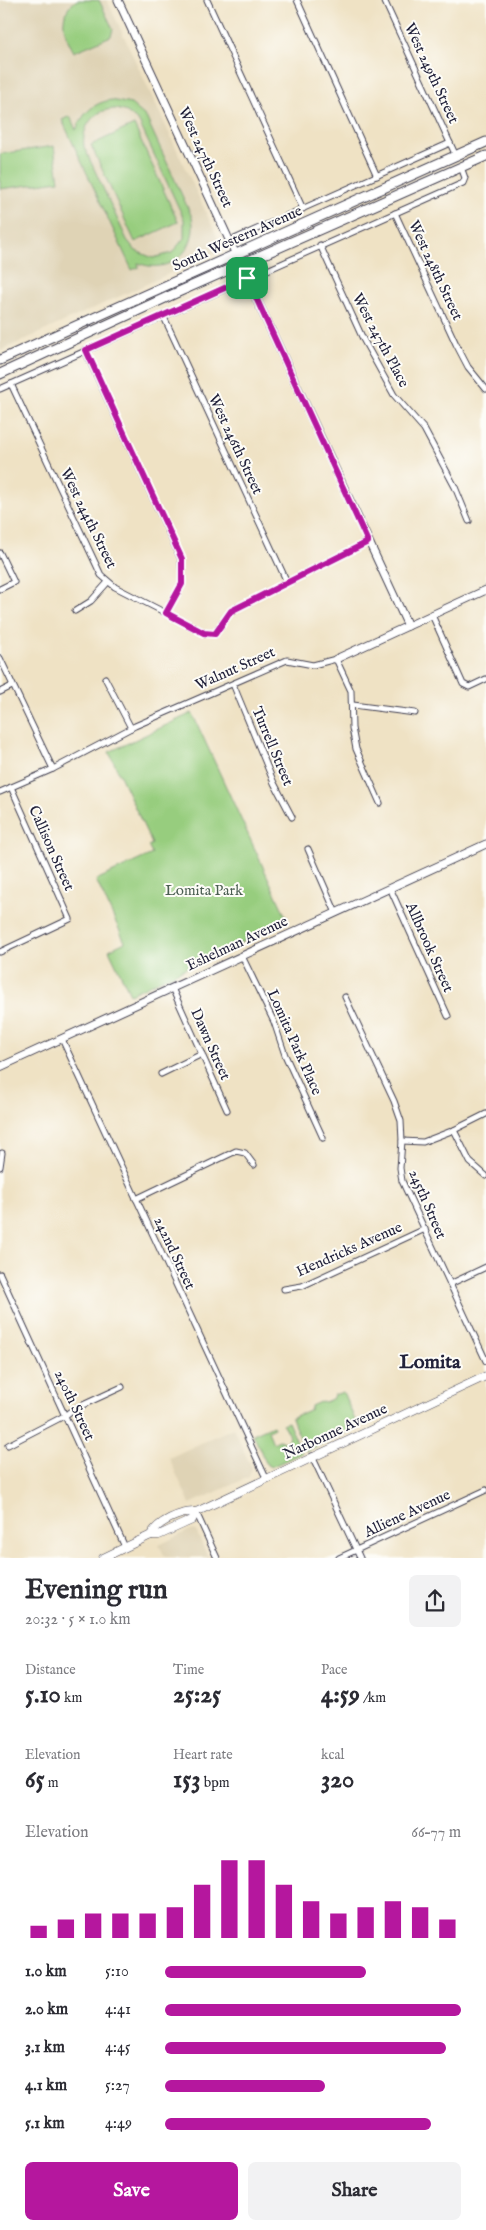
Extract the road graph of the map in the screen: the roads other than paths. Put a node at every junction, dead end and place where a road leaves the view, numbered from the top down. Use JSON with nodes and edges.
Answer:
{"nodes":[{"id":1,"x":118,"y":0,"type":"edge"},
{"id":2,"x":207,"y":0,"type":"edge"},
{"id":3,"x":297,"y":0,"type":"edge"},
{"id":4,"x":384,"y":0,"type":"edge"},
{"id":5,"x":486,"y":142,"type":"edge"},
{"id":6,"x":450,"y":143,"type":"junction"},
{"id":7,"x":456,"y":156,"type":"junction"},
{"id":8,"x":486,"y":156,"type":"edge"},
{"id":9,"x":461,"y":167,"type":"junction"},
{"id":10,"x":377,"y":176,"type":"junction"},
{"id":11,"x":303,"y":209,"type":"junction"},
{"id":12,"x":395,"y":213,"type":"junction"},
{"id":13,"x":230,"y":241,"type":"junction"},
{"id":14,"x":320,"y":245,"type":"junction"},
{"id":15,"x":236,"y":253,"type":"junction"},
{"id":16,"x":241,"y":265,"type":"junction"},
{"id":17,"x":247,"y":278,"type":"junction"},
{"id":18,"x":163,"y":315,"type":"junction"},
{"id":19,"x":86,"y":350,"type":"junction"},
{"id":20,"x":0,"y":360,"type":"edge"},
{"id":21,"x":0,"y":374,"type":"edge"},
{"id":22,"x":12,"y":384,"type":"junction"},
{"id":23,"x":0,"y":389,"type":"edge"},
{"id":24,"x":486,"y":389,"type":"edge"},
{"id":25,"x":469,"y":521,"type":"dead end"},
{"id":26,"x":368,"y":542,"type":"junction"},
{"id":27,"x":0,"y":553,"type":"edge"},
{"id":28,"x":108,"y":582,"type":"junction"},
{"id":29,"x":287,"y":582,"type":"junction"},
{"id":30,"x":0,"y":589,"type":"edge"},
{"id":31,"x":486,"y":590,"type":"edge"},
{"id":32,"x":75,"y":611,"type":"dead end"},
{"id":33,"x":166,"y":613,"type":"junction"},
{"id":34,"x":432,"y":615,"type":"junction"},
{"id":35,"x":408,"y":626,"type":"junction"},
{"id":36,"x":0,"y":658,"type":"edge"},
{"id":37,"x":336,"y":659,"type":"junction"},
{"id":38,"x":105,"y":678,"type":"dead end"},
{"id":39,"x":486,"y":680,"type":"edge"},
{"id":40,"x":233,"y":684,"type":"junction"},
{"id":41,"x":12,"y":686,"type":"junction"},
{"id":42,"x":0,"y":692,"type":"edge"},
{"id":43,"x":352,"y":705,"type":"junction"},
{"id":44,"x":415,"y":713,"type":"dead end"},
{"id":45,"x":131,"y":728,"type":"junction"},
{"id":46,"x":53,"y":769,"type":"junction"},
{"id":47,"x":11,"y":787,"type":"junction"},
{"id":48,"x":0,"y":792,"type":"edge"},
{"id":49,"x":380,"y":803,"type":"dead end"},
{"id":50,"x":292,"y":817,"type":"dead end"},
{"id":51,"x":486,"y":844,"type":"edge"},
{"id":52,"x":308,"y":849,"type":"dead end"},
{"id":53,"x":390,"y":888,"type":"junction"},
{"id":54,"x":336,"y":913,"type":"junction"},
{"id":55,"x":0,"y":952,"type":"edge"},
{"id":56,"x":242,"y":956,"type":"junction"},
{"id":57,"x":172,"y":988,"type":"junction"},
{"id":58,"x":345,"y":998,"type":"dead end"},
{"id":59,"x":448,"y":1016,"type":"dead end"},
{"id":60,"x":62,"y":1039,"type":"junction"},
{"id":61,"x":202,"y":1054,"type":"junction"},
{"id":62,"x":0,"y":1067,"type":"edge"},
{"id":63,"x":161,"y":1074,"type":"dead end"},
{"id":64,"x":227,"y":1110,"type":"dead end"},
{"id":65,"x":486,"y":1114,"type":"edge"},
{"id":66,"x":454,"y":1130,"type":"junction"},
{"id":67,"x":323,"y":1138,"type":"dead end"},
{"id":68,"x":402,"y":1141,"type":"junction"},
{"id":69,"x":2,"y":1153,"type":"dead end"},
{"id":70,"x":254,"y":1165,"type":"dead end"},
{"id":71,"x":0,"y":1167,"type":"edge"},
{"id":72,"x":486,"y":1176,"type":"edge"},
{"id":73,"x":136,"y":1199,"type":"junction"},
{"id":74,"x":425,"y":1229,"type":"junction"},
{"id":75,"x":486,"y":1267,"type":"edge"},
{"id":76,"x":0,"y":1274,"type":"edge"},
{"id":77,"x":450,"y":1284,"type":"junction"},
{"id":78,"x":284,"y":1289,"type":"dead end"},
{"id":79,"x":486,"y":1361,"type":"edge"},
{"id":80,"x":486,"y":1376,"type":"edge"},
{"id":81,"x":122,"y":1387,"type":"dead end"},
{"id":82,"x":66,"y":1415,"type":"junction"},
{"id":83,"x":8,"y":1445,"type":"dead end"},
{"id":84,"x":312,"y":1456,"type":"junction"},
{"id":85,"x":266,"y":1478,"type":"junction"},
{"id":86,"x":486,"y":1490,"type":"edge"},
{"id":87,"x":196,"y":1512,"type":"junction"},
{"id":88,"x":125,"y":1547,"type":"junction"},
{"id":89,"x":357,"y":1549,"type":"junction"},
{"id":90,"x":103,"y":1558,"type":"edge"},
{"id":91,"x":217,"y":1558,"type":"edge"},
{"id":92,"x":339,"y":1558,"type":"edge"},
{"id":93,"x":360,"y":1558,"type":"edge"}],
"edges":[{"from":1,"to":13,"type":"street","name":"West 247th Street"},
{"from":2,"to":11,"type":"street"},
{"from":3,"to":10,"type":"street"},
{"from":4,"to":6,"type":"street","name":"West 249th Street"},
{"from":5,"to":7,"type":"main road","name":"South Western Avenue"},
{"from":6,"to":7,"type":"street","name":"West 249th Street"},
{"from":6,"to":10,"type":"street","name":"South Western Avenue"},
{"from":7,"to":15,"type":"main road","name":"South Western Avenue"},
{"from":8,"to":9,"type":"main road","name":"South Western Avenue"},
{"from":9,"to":12,"type":"street"},
{"from":9,"to":16,"type":"main road","name":"South Western Avenue"},
{"from":10,"to":11,"type":"street","name":"South Western Avenue"},
{"from":11,"to":13,"type":"street","name":"South Western Avenue"},
{"from":12,"to":14,"type":"street"},
{"from":12,"to":24,"type":"street","name":"West 248th Street"},
{"from":13,"to":15,"type":"street","name":"West 247th Street"},
{"from":14,"to":17,"type":"street"},
{"from":14,"to":25,"type":"street","name":"West 247th Place"},
{"from":15,"to":16,"type":"street","name":"West 247th Street"},
{"from":15,"to":20,"type":"main road","name":"South Western Avenue"},
{"from":16,"to":17,"type":"street","name":"West 247th Street"},
{"from":16,"to":21,"type":"main road","name":"South Western Avenue"},
{"from":17,"to":18,"type":"street"},
{"from":17,"to":26,"type":"street","name":"West 247th Street"},
{"from":18,"to":19,"type":"street"},
{"from":18,"to":29,"type":"street","name":"West 246th Street"},
{"from":19,"to":22,"type":"street"},
{"from":19,"to":33,"type":"street"},
{"from":22,"to":23,"type":"street"},
{"from":22,"to":28,"type":"street","name":"West 244th Street"},
{"from":26,"to":29,"type":"street"},
{"from":26,"to":35,"type":"street","name":"West 247th Street"},
{"from":27,"to":30,"type":"street"},
{"from":28,"to":32,"type":"street"},
{"from":28,"to":33,"type":"street","name":"West 244th Street"},
{"from":29,"to":33,"type":"street","name":"West 244th Street"},
{"from":31,"to":34,"type":"street","name":"Walnut Street"},
{"from":34,"to":35,"type":"street","name":"Walnut Street"},
{"from":34,"to":39,"type":"street"},
{"from":35,"to":37,"type":"street","name":"Walnut Street"},
{"from":36,"to":41,"type":"street"},
{"from":37,"to":40,"type":"street","name":"Walnut Street"},
{"from":37,"to":43,"type":"street"},
{"from":38,"to":45,"type":"street"},
{"from":40,"to":45,"type":"street","name":"Walnut Street"},
{"from":40,"to":50,"type":"street","name":"Turrell Street"},
{"from":41,"to":42,"type":"street"},
{"from":41,"to":46,"type":"street"},
{"from":43,"to":44,"type":"street"},
{"from":43,"to":49,"type":"street"},
{"from":45,"to":46,"type":"street","name":"Walnut Street"},
{"from":46,"to":47,"type":"street","name":"Walnut Street"},
{"from":47,"to":48,"type":"street","name":"Walnut Street"},
{"from":47,"to":55,"type":"street","name":"Callison Street"},
{"from":51,"to":53,"type":"street","name":"Eshelman Avenue"},
{"from":52,"to":54,"type":"street"},
{"from":53,"to":54,"type":"street","name":"Eshelman Avenue"},
{"from":53,"to":59,"type":"street","name":"Allbrook Street"},
{"from":54,"to":56,"type":"street","name":"Eshelman Avenue"},
{"from":56,"to":57,"type":"street","name":"Eshelman Avenue"},
{"from":56,"to":67,"type":"street","name":"Lomita Park Place"},
{"from":57,"to":60,"type":"street","name":"Eshelman Avenue"},
{"from":57,"to":61,"type":"street","name":"Dawn Street"},
{"from":58,"to":68,"type":"street","name":"245th Street"},
{"from":60,"to":62,"type":"street","name":"Eshelman Avenue"},
{"from":60,"to":73,"type":"street","name":"242nd Street"},
{"from":61,"to":63,"type":"street"},
{"from":61,"to":64,"type":"street","name":"Dawn Street"},
{"from":65,"to":66,"type":"street"},
{"from":66,"to":68,"type":"street"},
{"from":66,"to":72,"type":"street"},
{"from":68,"to":74,"type":"street","name":"245th Street"},
{"from":69,"to":71,"type":"street"},
{"from":70,"to":73,"type":"street"},
{"from":73,"to":85,"type":"street","name":"242nd Street"},
{"from":74,"to":77,"type":"street","name":"245th Street"},
{"from":74,"to":78,"type":"street","name":"Hendricks Avenue"},
{"from":75,"to":77,"type":"street"},
{"from":76,"to":82,"type":"street","name":"240th Street"},
{"from":77,"to":79,"type":"street","name":"245th Street"},
{"from":80,"to":84,"type":"main road","name":"Narbonne Avenue"},
{"from":81,"to":82,"type":"street"},
{"from":82,"to":83,"type":"street"},
{"from":82,"to":88,"type":"street","name":"240th Street"},
{"from":84,"to":85,"type":"main road","name":"Narbonne Avenue"},
{"from":84,"to":89,"type":"street"},
{"from":85,"to":87,"type":"main road","name":"Narbonne Avenue"},
{"from":86,"to":89,"type":"street","name":"Alliene Avenue"},
{"from":87,"to":88,"type":"main road","name":"Narbonne Avenue"},
{"from":87,"to":91,"type":"street"},
{"from":88,"to":90,"type":"main road","name":"Narbonne Avenue"},
{"from":89,"to":92,"type":"street","name":"Alliene Avenue"},
{"from":89,"to":93,"type":"street"}]}
